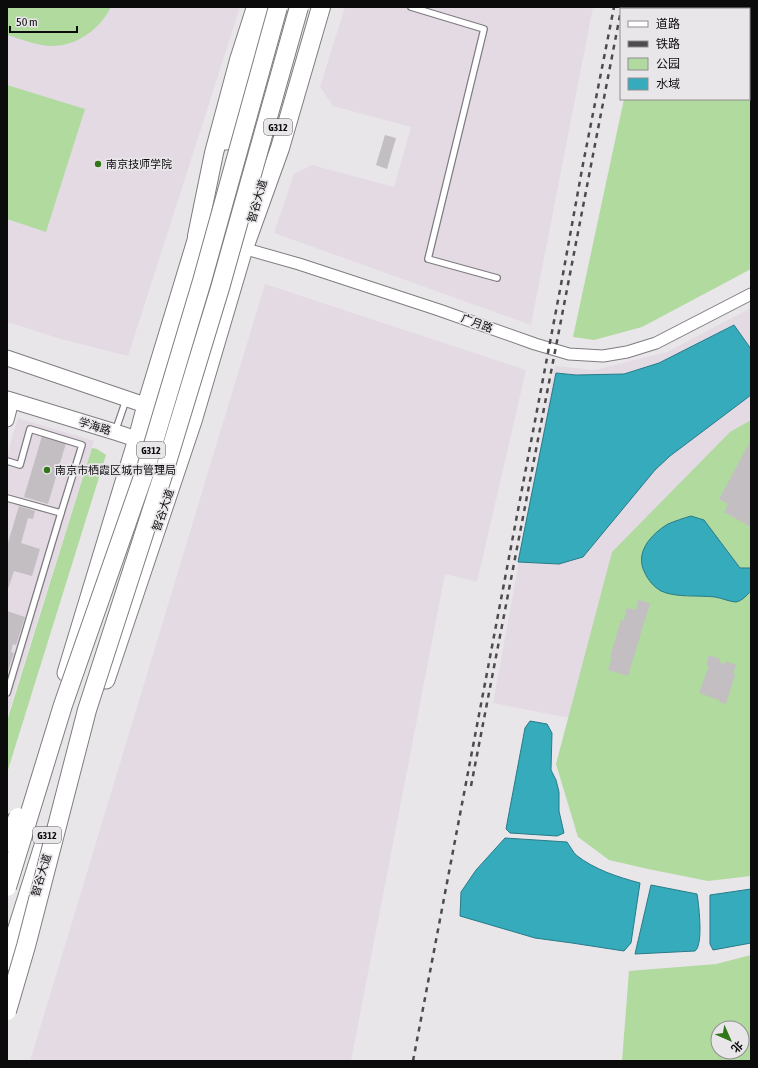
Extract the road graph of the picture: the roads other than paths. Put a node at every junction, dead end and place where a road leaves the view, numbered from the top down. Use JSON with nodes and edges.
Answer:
{"nodes":[{"id":1,"x":256,"y":7,"type":"edge"},
{"id":2,"x":266,"y":7,"type":"edge"},
{"id":3,"x":278,"y":7,"type":"edge"},
{"id":4,"x":299,"y":7,"type":"edge"},
{"id":5,"x":312,"y":7,"type":"edge"},
{"id":6,"x":321,"y":7,"type":"edge"},
{"id":7,"x":410,"y":7,"type":"edge"},
{"id":8,"x":197,"y":236,"type":"junction"},
{"id":9,"x":244,"y":248,"type":"junction"},
{"id":10,"x":497,"y":278,"type":"dead end"},
{"id":11,"x":751,"y":294,"type":"edge"},
{"id":12,"x":7,"y":358,"type":"edge"},
{"id":13,"x":127,"y":398,"type":"junction"},
{"id":14,"x":10,"y":400,"type":"edge"},
{"id":15,"x":146,"y":406,"type":"junction"},
{"id":16,"x":7,"y":420,"type":"edge"},
{"id":17,"x":193,"y":421,"type":"junction"},
{"id":18,"x":115,"y":432,"type":"junction"},
{"id":19,"x":137,"y":439,"type":"junction"},
{"id":20,"x":182,"y":454,"type":"junction"},
{"id":21,"x":7,"y":461,"type":"edge"},
{"id":22,"x":7,"y":498,"type":"edge"},
{"id":23,"x":61,"y":513,"type":"junction"},
{"id":24,"x":9,"y":682,"type":"edge"},
{"id":25,"x":7,"y":693,"type":"edge"},
{"id":26,"x":64,"y":705,"type":"junction"},
{"id":27,"x":86,"y":710,"type":"junction"},
{"id":28,"x":7,"y":843,"type":"edge"},
{"id":29,"x":7,"y":860,"type":"edge"},
{"id":30,"x":7,"y":887,"type":"edge"},
{"id":31,"x":7,"y":961,"type":"edge"},
{"id":32,"x":7,"y":987,"type":"edge"},
{"id":33,"x":7,"y":1011,"type":"edge"}],
"edges":[{"from":1,"to":8,"type":"highway"},
{"from":2,"to":8,"type":"main road","number":"G312"},
{"from":3,"to":26,"type":"highway","number":"G312","bridge":true},
{"from":4,"to":27,"type":"highway","name":"智谷大道","number":"G312","bridge":true},
{"from":5,"to":9,"type":"main road","name":"智谷大道","number":"G312"},
{"from":6,"to":9,"type":"highway"},
{"from":7,"to":10,"type":"lane"},
{"from":8,"to":9,"type":"street","name":"广月路"},
{"from":8,"to":15,"type":"main road","number":"G312"},
{"from":9,"to":11,"type":"street","name":"广月路"},
{"from":9,"to":17,"type":"main road","name":"智谷大道","number":"G312"},
{"from":12,"to":13,"type":"main road"},
{"from":13,"to":15,"type":"main road"},
{"from":13,"to":18,"type":"lane"},
{"from":14,"to":16,"type":"street"},
{"from":14,"to":18,"type":"main road","name":"学海路"},
{"from":15,"to":17,"type":"main road"},
{"from":15,"to":19,"type":"main road","number":"G312"},
{"from":17,"to":20,"type":"main road","name":"智谷大道","number":"G312"},
{"from":18,"to":19,"type":"main road","name":"学海路"},
{"from":19,"to":20,"type":"main road","name":"学海路"},
{"from":19,"to":29,"type":"main road","number":"G312"},
{"from":20,"to":32,"type":"main road","name":"智谷大道","number":"G312"},
{"from":21,"to":23,"type":"lane"},
{"from":22,"to":23,"type":"lane"},
{"from":23,"to":24,"type":"lane"},
{"from":24,"to":25,"type":"lane"},
{"from":26,"to":28,"type":"highway","bridge":true},
{"from":26,"to":30,"type":"highway","number":"G312","bridge":true},
{"from":27,"to":31,"type":"highway","name":"智谷大道","number":"G312","bridge":true},
{"from":27,"to":33,"type":"highway","bridge":true}]}
